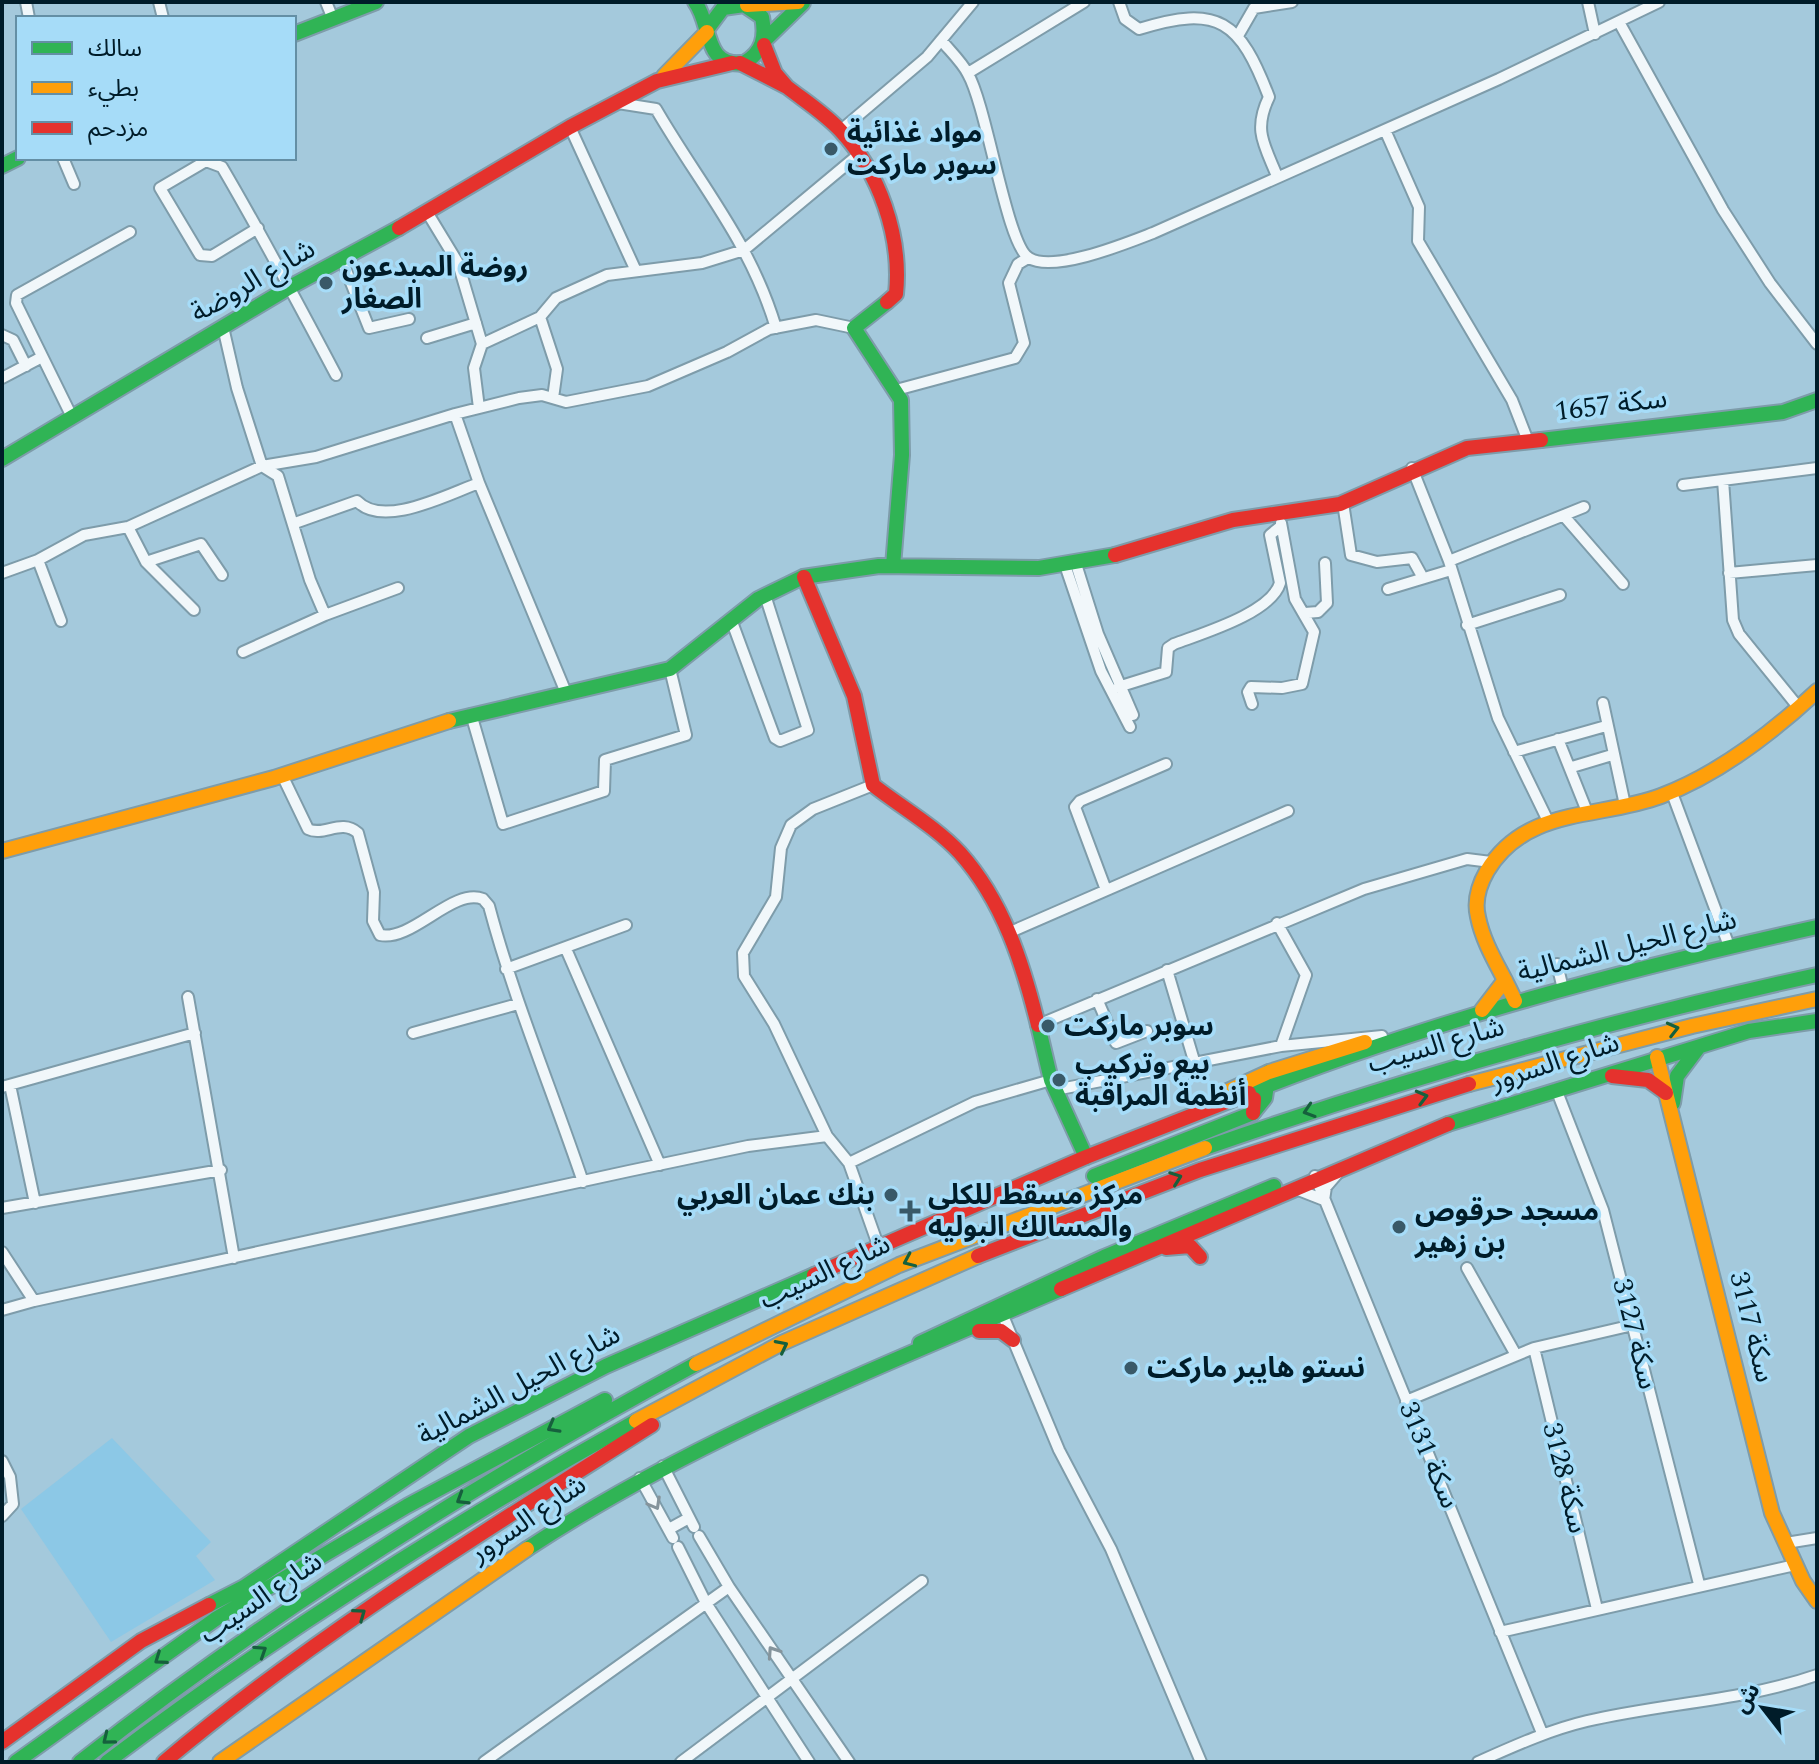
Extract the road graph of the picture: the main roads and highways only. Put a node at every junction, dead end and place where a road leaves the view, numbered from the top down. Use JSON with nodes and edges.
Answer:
{"nodes":[{"id":1,"x":376,"y":2,"type":"edge"},
{"id":2,"x":695,"y":2,"type":"edge"},
{"id":3,"x":801,"y":2,"type":"edge"},
{"id":4,"x":736,"y":4,"type":"edge"},
{"id":5,"x":707,"y":30,"type":"junction"},
{"id":6,"x":296,"y":33,"type":"edge"},
{"id":7,"x":765,"y":42,"type":"junction"},
{"id":8,"x":736,"y":63,"type":"junction"},
{"id":9,"x":657,"y":81,"type":"junction"},
{"id":10,"x":787,"y":87,"type":"junction"},
{"id":11,"x":1817,"y":400,"type":"edge"},
{"id":12,"x":2,"y":459,"type":"edge"},
{"id":13,"x":893,"y":566,"type":"junction"},
{"id":14,"x":804,"y":577,"type":"junction"},
{"id":15,"x":1817,"y":691,"type":"edge"},
{"id":16,"x":2,"y":851,"type":"edge"},
{"id":17,"x":1817,"y":927,"type":"edge"},
{"id":18,"x":1817,"y":975,"type":"edge"},
{"id":19,"x":1505,"y":980,"type":"junction"},
{"id":20,"x":1535,"y":996,"type":"junction"},
{"id":21,"x":1511,"y":1002,"type":"junction"},
{"id":22,"x":1817,"y":1002,"type":"edge"},
{"id":23,"x":1482,"y":1010,"type":"junction"},
{"id":24,"x":1451,"y":1021,"type":"junction"},
{"id":25,"x":1817,"y":1021,"type":"edge"},
{"id":26,"x":1701,"y":1045,"type":"junction"},
{"id":27,"x":1657,"y":1057,"type":"junction"},
{"id":28,"x":1599,"y":1075,"type":"junction"},
{"id":29,"x":1269,"y":1079,"type":"junction"},
{"id":30,"x":1666,"y":1093,"type":"junction"},
{"id":31,"x":1242,"y":1095,"type":"junction"},
{"id":32,"x":1253,"y":1113,"type":"junction"},
{"id":33,"x":1672,"y":1115,"type":"junction"},
{"id":34,"x":1102,"y":1150,"type":"junction"},
{"id":35,"x":1086,"y":1157,"type":"junction"},
{"id":36,"x":1315,"y":1176,"type":"junction"},
{"id":37,"x":1233,"y":1213,"type":"junction"},
{"id":38,"x":960,"y":1239,"type":"junction"},
{"id":39,"x":1063,"y":1288,"type":"junction"},
{"id":40,"x":826,"y":1298,"type":"junction"},
{"id":41,"x":1000,"y":1310,"type":"junction"},
{"id":42,"x":1013,"y":1340,"type":"road end"},
{"id":43,"x":941,"y":1343,"type":"junction"},
{"id":44,"x":889,"y":1362,"type":"junction"},
{"id":45,"x":713,"y":1382,"type":"junction"},
{"id":46,"x":1817,"y":1601,"type":"edge"},
{"id":47,"x":2,"y":1742,"type":"edge"},
{"id":48,"x":16,"y":1762,"type":"edge"},
{"id":49,"x":80,"y":1762,"type":"edge"},
{"id":50,"x":107,"y":1762,"type":"edge"},
{"id":51,"x":164,"y":1762,"type":"edge"},
{"id":52,"x":220,"y":1762,"type":"edge"}],
"edges":[{"from":1,"to":6,"type":"main road"},
{"from":2,"to":5,"type":"main road"},
{"from":3,"to":4,"type":"main road"},
{"from":3,"to":7,"type":"main road"},
{"from":4,"to":5,"type":"main road"},
{"from":4,"to":7,"type":"main road"},
{"from":5,"to":8,"type":"main road"},
{"from":5,"to":9,"type":"main road","name":"شارع الروضة"},
{"from":7,"to":8,"type":"main road"},
{"from":7,"to":10,"type":"main road"},
{"from":8,"to":9,"type":"main road","name":"شارع الروضة"},
{"from":8,"to":10,"type":"main road"},
{"from":9,"to":12,"type":"main road","name":"شارع الروضة"},
{"from":10,"to":13,"type":"main road"},
{"from":11,"to":13,"type":"main road","name":"سكة 1657"},
{"from":13,"to":14,"type":"main road","name":"سكة 1657"},
{"from":14,"to":16,"type":"main road","name":"سكة 1657"},
{"from":14,"to":35,"type":"main road"},
{"from":15,"to":19,"type":"main road"},
{"from":17,"to":20,"type":"main road","name":"شارع الحيل الشمالية"},
{"from":18,"to":38,"type":"main road","name":"شارع السيب","one_way":true},
{"from":19,"to":20,"type":"main road"},
{"from":19,"to":21,"type":"main road"},
{"from":19,"to":23,"type":"main road"},
{"from":20,"to":21,"type":"main road","name":"شارع الحيل الشمالية"},
{"from":21,"to":23,"type":"main road","name":"شارع الحيل الشمالية"},
{"from":45,"to":22,"type":"main road","name":"شارع السيب","one_way":true},
{"from":23,"to":24,"type":"main road","name":"شارع الحيل الشمالية"},
{"from":24,"to":29,"type":"main road","name":"شارع الحيل الشمالية"},
{"from":24,"to":29,"type":"main road","name":"شارع الحيل الشمالية"},
{"from":25,"to":26,"type":"main road","name":"شارع السرور"},
{"from":26,"to":27,"type":"main road","name":"شارع السرور"},
{"from":26,"to":33,"type":"main road"},
{"from":27,"to":28,"type":"main road","name":"شارع السرور"},
{"from":27,"to":30,"type":"main road","name":"سكة 3117"},
{"from":28,"to":30,"type":"main road"},
{"from":28,"to":36,"type":"main road","name":"شارع السرور"},
{"from":29,"to":31,"type":"main road","name":"شارع الحيل الشمالية"},
{"from":29,"to":32,"type":"main road"},
{"from":29,"to":34,"type":"main road","name":"شارع الحيل الشمالية"},
{"from":30,"to":33,"type":"main road","name":"سكة 3117"},
{"from":31,"to":32,"type":"main road"},
{"from":31,"to":34,"type":"main road","name":"شارع الحيل الشمالية"},
{"from":32,"to":38,"type":"main road"},
{"from":33,"to":46,"type":"main road","name":"سكة 3117"},
{"from":34,"to":35,"type":"main road","name":"شارع الحيل الشمالية"},
{"from":35,"to":47,"type":"main road","name":"شارع الحيل الشمالية"},
{"from":36,"to":37,"type":"main road","name":"شارع السرور"},
{"from":36,"to":41,"type":"main road","name":"شارع السرور"},
{"from":37,"to":39,"type":"main road","name":"شارع السرور"},
{"from":37,"to":39,"type":"main road"},
{"from":38,"to":40,"type":"main road","name":"شارع السيب","one_way":true},
{"from":39,"to":41,"type":"main road","name":"شارع السرور"},
{"from":40,"to":48,"type":"main road","one_way":true},
{"from":40,"to":49,"type":"main road","name":"شارع السيب","one_way":true},
{"from":41,"to":43,"type":"main road","name":"شارع السرور"},
{"from":41,"to":44,"type":"main road","name":"شارع السرور"},
{"from":42,"to":43,"type":"main road"},
{"from":43,"to":44,"type":"main road","name":"شارع السرور"},
{"from":44,"to":52,"type":"main road","name":"شارع السرور"},
{"from":50,"to":45,"type":"main road","name":"شارع السيب","one_way":true},
{"from":51,"to":45,"type":"main road","one_way":true}]}
